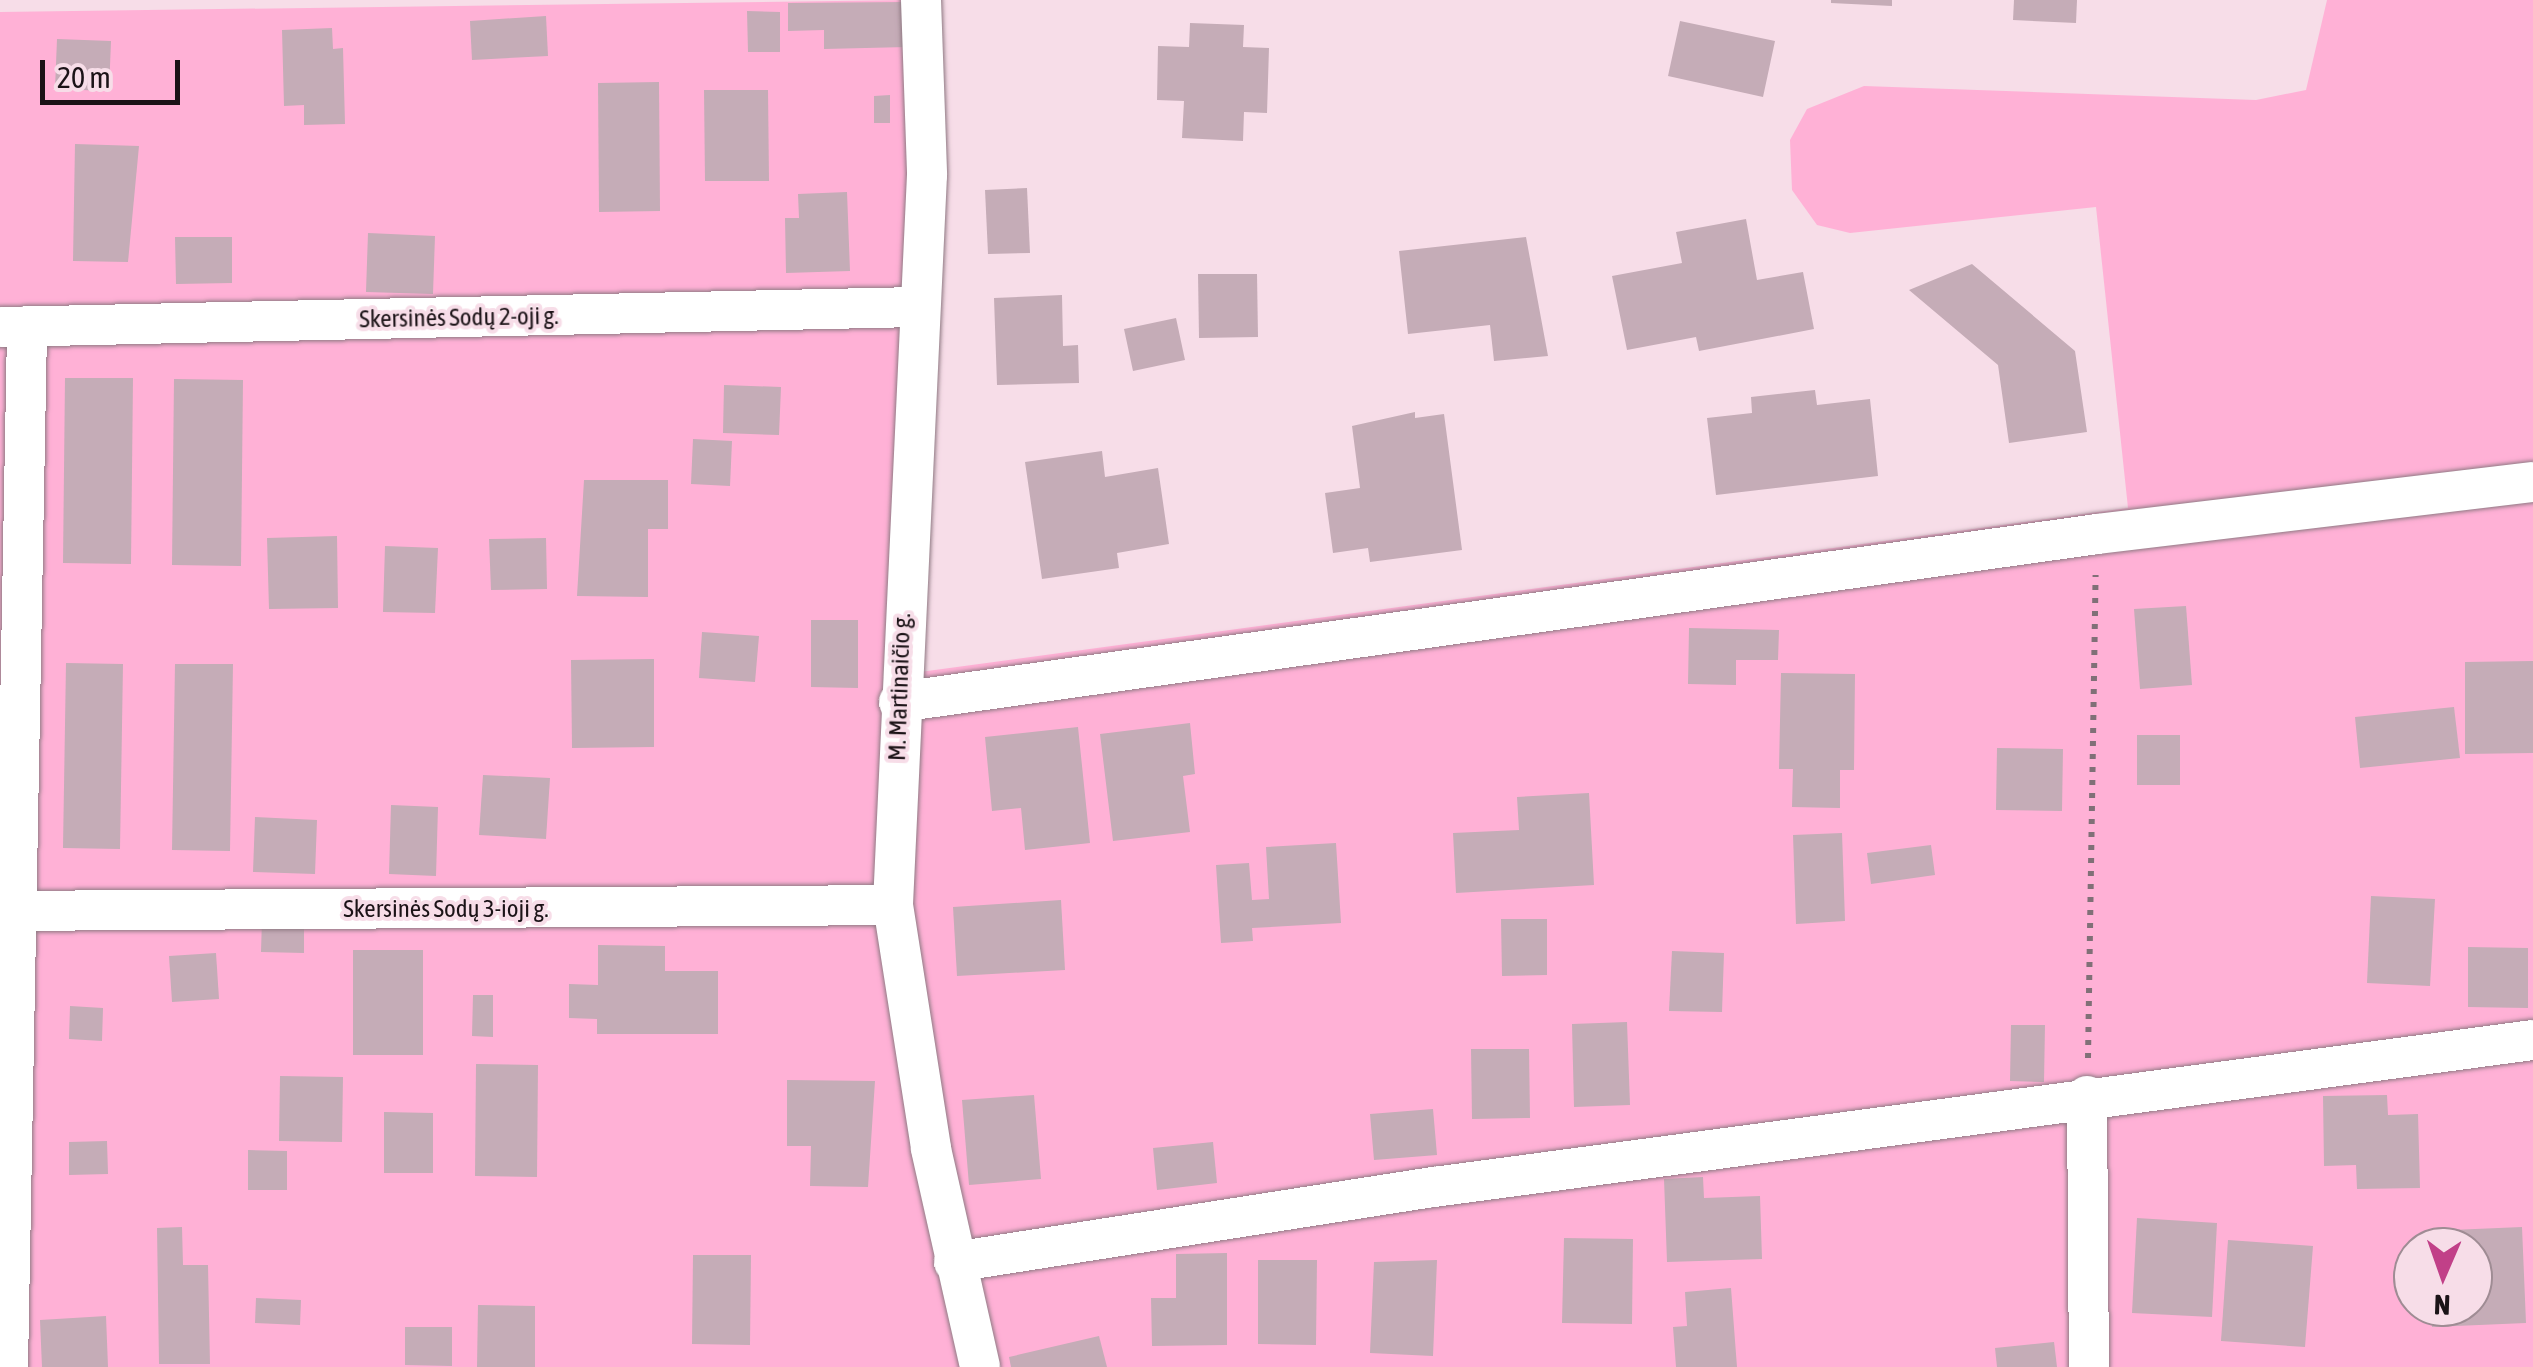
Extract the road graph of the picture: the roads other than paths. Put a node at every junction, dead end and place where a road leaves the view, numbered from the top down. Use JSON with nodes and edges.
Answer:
{"nodes":[{"id":1,"x":921,"y":0,"type":"edge"},
{"id":2,"x":917,"y":307,"type":"junction"},
{"id":3,"x":13,"y":326,"type":"edge"},
{"id":4,"x":2533,"y":482,"type":"edge"},
{"id":5,"x":899,"y":702,"type":"junction"},
{"id":6,"x":892,"y":905,"type":"junction"},
{"id":7,"x":7,"y":911,"type":"edge"},
{"id":8,"x":2533,"y":1040,"type":"edge"},
{"id":9,"x":2087,"y":1096,"type":"junction"},
{"id":10,"x":954,"y":1262,"type":"junction"},
{"id":11,"x":8,"y":1367,"type":"edge"},
{"id":12,"x":980,"y":1367,"type":"edge"},
{"id":13,"x":2088,"y":1367,"type":"edge"}],
"edges":[{"from":1,"to":2,"type":"street","name":"M. Martinaičio g."},
{"from":2,"to":3,"type":"street","name":"Skersinės Sodų 2-oji g."},
{"from":2,"to":5,"type":"street","name":"M. Martinaičio g."},
{"from":3,"to":7,"type":"street"},
{"from":4,"to":5,"type":"street"},
{"from":5,"to":6,"type":"street","name":"M. Martinaičio g."},
{"from":6,"to":7,"type":"street","name":"Skersinės Sodų 3-ioji g."},
{"from":6,"to":10,"type":"street","name":"M. Martinaičio g."},
{"from":7,"to":11,"type":"street"},
{"from":8,"to":9,"type":"street"},
{"from":9,"to":10,"type":"street"},
{"from":9,"to":13,"type":"street"},
{"from":10,"to":12,"type":"street","name":"M. Martinaičio g."}]}
